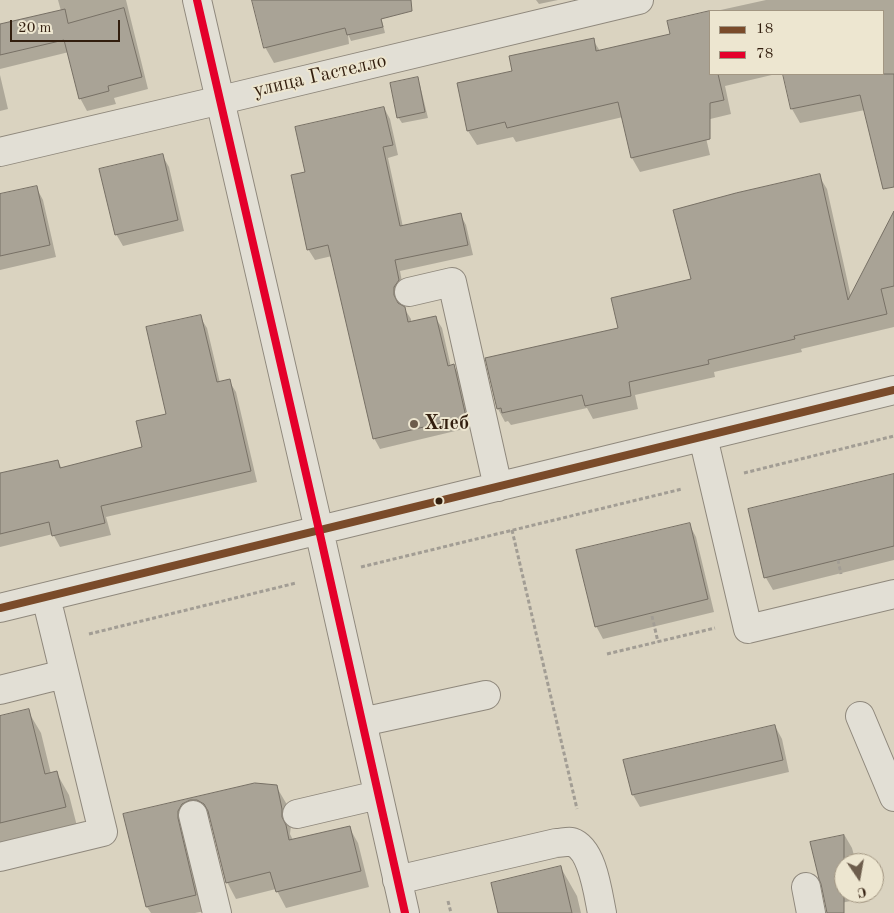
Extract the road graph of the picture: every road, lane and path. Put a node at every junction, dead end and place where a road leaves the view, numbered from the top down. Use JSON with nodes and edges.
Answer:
{"nodes":[{"id":1,"x":197,"y":0,"type":"edge"},
{"id":2,"x":639,"y":0,"type":"edge"},
{"id":3,"x":221,"y":100,"type":"junction"},
{"id":4,"x":0,"y":152,"type":"edge"},
{"id":5,"x":409,"y":292,"type":"dead end"},
{"id":6,"x":894,"y":390,"type":"edge"},
{"id":7,"x":894,"y":436,"type":"edge"},
{"id":8,"x":703,"y":437,"type":"junction"},
{"id":9,"x":713,"y":481,"type":"junction"},
{"id":10,"x":498,"y":487,"type":"junction"},
{"id":11,"x":320,"y":530,"type":"junction"},
{"id":12,"x":512,"y":530,"type":"junction"},
{"id":13,"x":329,"y":575,"type":"junction"},
{"id":14,"x":894,"y":594,"type":"edge"},
{"id":15,"x":46,"y":597,"type":"junction"},
{"id":16,"x":0,"y":608,"type":"edge"},
{"id":17,"x":652,"y":616,"type":"dead end"},
{"id":18,"x":747,"y":621,"type":"junction"},
{"id":19,"x":56,"y":642,"type":"junction"},
{"id":20,"x":658,"y":642,"type":"junction"},
{"id":21,"x":607,"y":654,"type":"dead end"},
{"id":22,"x":64,"y":674,"type":"junction"},
{"id":23,"x":0,"y":690,"type":"edge"},
{"id":24,"x":486,"y":695,"type":"dead end"},
{"id":25,"x":860,"y":716,"type":"dead end"},
{"id":26,"x":362,"y":722,"type":"junction"},
{"id":27,"x":378,"y":795,"type":"junction"},
{"id":28,"x":894,"y":797,"type":"edge"},
{"id":29,"x":297,"y":814,"type":"dead end"},
{"id":30,"x":193,"y":815,"type":"dead end"},
{"id":31,"x":571,"y":842,"type":"junction"},
{"id":32,"x":0,"y":857,"type":"edge"},
{"id":33,"x":397,"y":880,"type":"junction"},
{"id":34,"x":217,"y":913,"type":"edge"},
{"id":35,"x":405,"y":913,"type":"edge"},
{"id":36,"x":602,"y":913,"type":"edge"}],
"edges":[{"from":1,"to":3,"type":"street"},
{"from":2,"to":3,"type":"street","name":"улица Гастелло"},
{"from":3,"to":4,"type":"street","name":"улица Гастелло"},
{"from":3,"to":11,"type":"street"},
{"from":5,"to":10,"type":"street"},
{"from":6,"to":8,"type":"street"},
{"from":7,"to":9,"type":"path"},
{"from":8,"to":9,"type":"street"},
{"from":8,"to":10,"type":"street"},
{"from":9,"to":12,"type":"path"},
{"from":9,"to":18,"type":"street"},
{"from":10,"to":11,"type":"street"},
{"from":11,"to":13,"type":"street"},
{"from":11,"to":15,"type":"street"},
{"from":12,"to":13,"type":"path"},
{"from":12,"to":31,"type":"path"},
{"from":13,"to":19,"type":"path"},
{"from":13,"to":26,"type":"street"},
{"from":14,"to":18,"type":"street"},
{"from":15,"to":16,"type":"street"},
{"from":15,"to":19,"type":"street"},
{"from":17,"to":20,"type":"path"},
{"from":18,"to":20,"type":"path"},
{"from":19,"to":22,"type":"street"},
{"from":20,"to":21,"type":"path"},
{"from":22,"to":23,"type":"street"},
{"from":22,"to":32,"type":"street"},
{"from":24,"to":26,"type":"street"},
{"from":25,"to":28,"type":"street"},
{"from":26,"to":27,"type":"street"},
{"from":27,"to":29,"type":"street"},
{"from":27,"to":33,"type":"street"},
{"from":30,"to":34,"type":"street"},
{"from":31,"to":33,"type":"street"},
{"from":31,"to":36,"type":"street"},
{"from":33,"to":35,"type":"street"}]}
